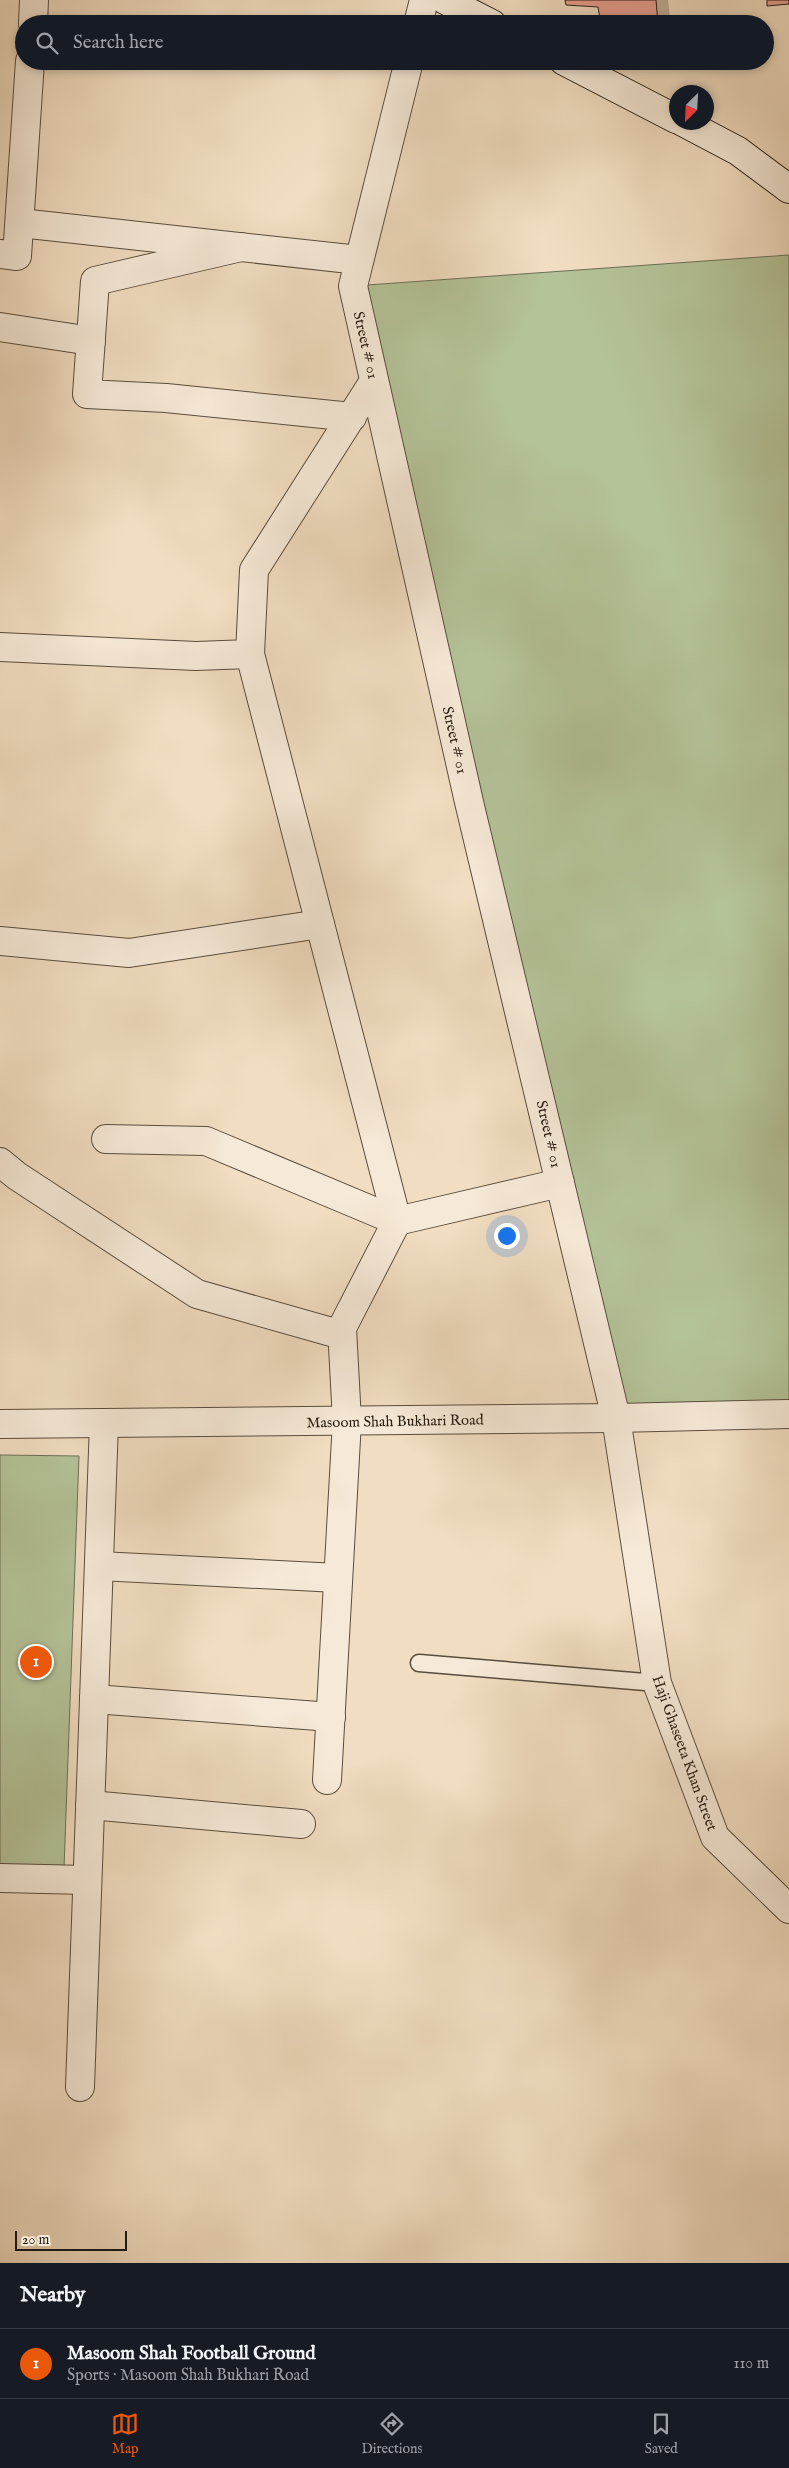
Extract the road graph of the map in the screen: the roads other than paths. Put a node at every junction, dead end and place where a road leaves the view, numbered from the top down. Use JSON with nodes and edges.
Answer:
{"nodes":[{"id":1,"x":34,"y":0,"type":"edge"},
{"id":2,"x":424,"y":0,"type":"edge"},
{"id":3,"x":446,"y":0,"type":"edge"},
{"id":4,"x":33,"y":15,"type":"edge"},
{"id":5,"x":420,"y":15,"type":"edge"},
{"id":6,"x":475,"y":15,"type":"edge"},
{"id":7,"x":29,"y":70,"type":"edge"},
{"id":8,"x":407,"y":70,"type":"edge"},
{"id":9,"x":581,"y":70,"type":"edge"},
{"id":10,"x":669,"y":115,"type":"edge"},
{"id":11,"x":698,"y":130,"type":"edge"},
{"id":12,"x":789,"y":190,"type":"edge"},
{"id":13,"x":20,"y":223,"type":"junction"},
{"id":14,"x":241,"y":248,"type":"junction"},
{"id":15,"x":0,"y":254,"type":"edge"},
{"id":16,"x":359,"y":260,"type":"junction"},
{"id":17,"x":0,"y":326,"type":"edge"},
{"id":18,"x":91,"y":341,"type":"junction"},
{"id":19,"x":374,"y":382,"type":"junction"},
{"id":20,"x":352,"y":417,"type":"junction"},
{"id":21,"x":0,"y":647,"type":"edge"},
{"id":22,"x":250,"y":654,"type":"junction"},
{"id":23,"x":320,"y":924,"type":"junction"},
{"id":24,"x":0,"y":941,"type":"edge"},
{"id":25,"x":106,"y":1139,"type":"dead end"},
{"id":26,"x":0,"y":1162,"type":"edge"},
{"id":27,"x":560,"y":1183,"type":"junction"},
{"id":28,"x":397,"y":1221,"type":"junction"},
{"id":29,"x":342,"y":1335,"type":"junction"},
{"id":30,"x":789,"y":1414,"type":"edge"},
{"id":31,"x":616,"y":1418,"type":"junction"},
{"id":32,"x":347,"y":1421,"type":"junction"},
{"id":33,"x":104,"y":1423,"type":"junction"},
{"id":34,"x":0,"y":1424,"type":"edge"},
{"id":35,"x":99,"y":1566,"type":"junction"},
{"id":36,"x":338,"y":1578,"type":"junction"},
{"id":37,"x":419,"y":1663,"type":"dead end"},
{"id":38,"x":657,"y":1683,"type":"junction"},
{"id":39,"x":94,"y":1699,"type":"junction"},
{"id":40,"x":331,"y":1716,"type":"junction"},
{"id":41,"x":327,"y":1780,"type":"dead end"},
{"id":42,"x":90,"y":1805,"type":"junction"},
{"id":43,"x":301,"y":1824,"type":"dead end"},
{"id":44,"x":0,"y":1878,"type":"edge"},
{"id":45,"x":87,"y":1880,"type":"junction"},
{"id":46,"x":789,"y":1909,"type":"edge"},
{"id":47,"x":80,"y":2088,"type":"dead end"}],
"edges":[{"from":1,"to":4,"type":"street"},
{"from":2,"to":5,"type":"street"},
{"from":3,"to":6,"type":"street"},
{"from":7,"to":13,"type":"street"},
{"from":8,"to":16,"type":"street","name":"Street # 01"},
{"from":9,"to":10,"type":"street"},
{"from":11,"to":12,"type":"street"},
{"from":13,"to":14,"type":"street"},
{"from":13,"to":15,"type":"street"},
{"from":14,"to":16,"type":"street"},
{"from":14,"to":18,"type":"street"},
{"from":16,"to":19,"type":"street","name":"Street # 01"},
{"from":17,"to":18,"type":"street"},
{"from":18,"to":20,"type":"street"},
{"from":19,"to":20,"type":"street"},
{"from":19,"to":27,"type":"street","name":"Street # 01"},
{"from":20,"to":22,"type":"street"},
{"from":21,"to":22,"type":"street"},
{"from":22,"to":23,"type":"street"},
{"from":23,"to":24,"type":"street"},
{"from":23,"to":28,"type":"street"},
{"from":25,"to":28,"type":"street"},
{"from":26,"to":29,"type":"street"},
{"from":27,"to":28,"type":"street"},
{"from":27,"to":31,"type":"street","name":"Street # 01"},
{"from":28,"to":29,"type":"street"},
{"from":29,"to":32,"type":"street"},
{"from":30,"to":31,"type":"street","name":"Masoom Shah Bukhari Road"},
{"from":31,"to":32,"type":"street","name":"Masoom Shah Bukhari Road"},
{"from":31,"to":38,"type":"street","name":"Haji Ghaseeta Khan Street"},
{"from":32,"to":33,"type":"street","name":"Masoom Shah Bukhari Road"},
{"from":32,"to":36,"type":"street"},
{"from":33,"to":34,"type":"street","name":"Masoom Shah Bukhari Road"},
{"from":33,"to":35,"type":"street"},
{"from":35,"to":36,"type":"street"},
{"from":35,"to":39,"type":"street"},
{"from":36,"to":40,"type":"street"},
{"from":37,"to":38,"type":"lane"},
{"from":38,"to":46,"type":"street","name":"Haji Ghaseeta Khan Street"},
{"from":39,"to":40,"type":"street"},
{"from":39,"to":42,"type":"street"},
{"from":40,"to":41,"type":"street"},
{"from":42,"to":43,"type":"street"},
{"from":42,"to":45,"type":"street"},
{"from":44,"to":45,"type":"street"},
{"from":45,"to":47,"type":"street"}]}
